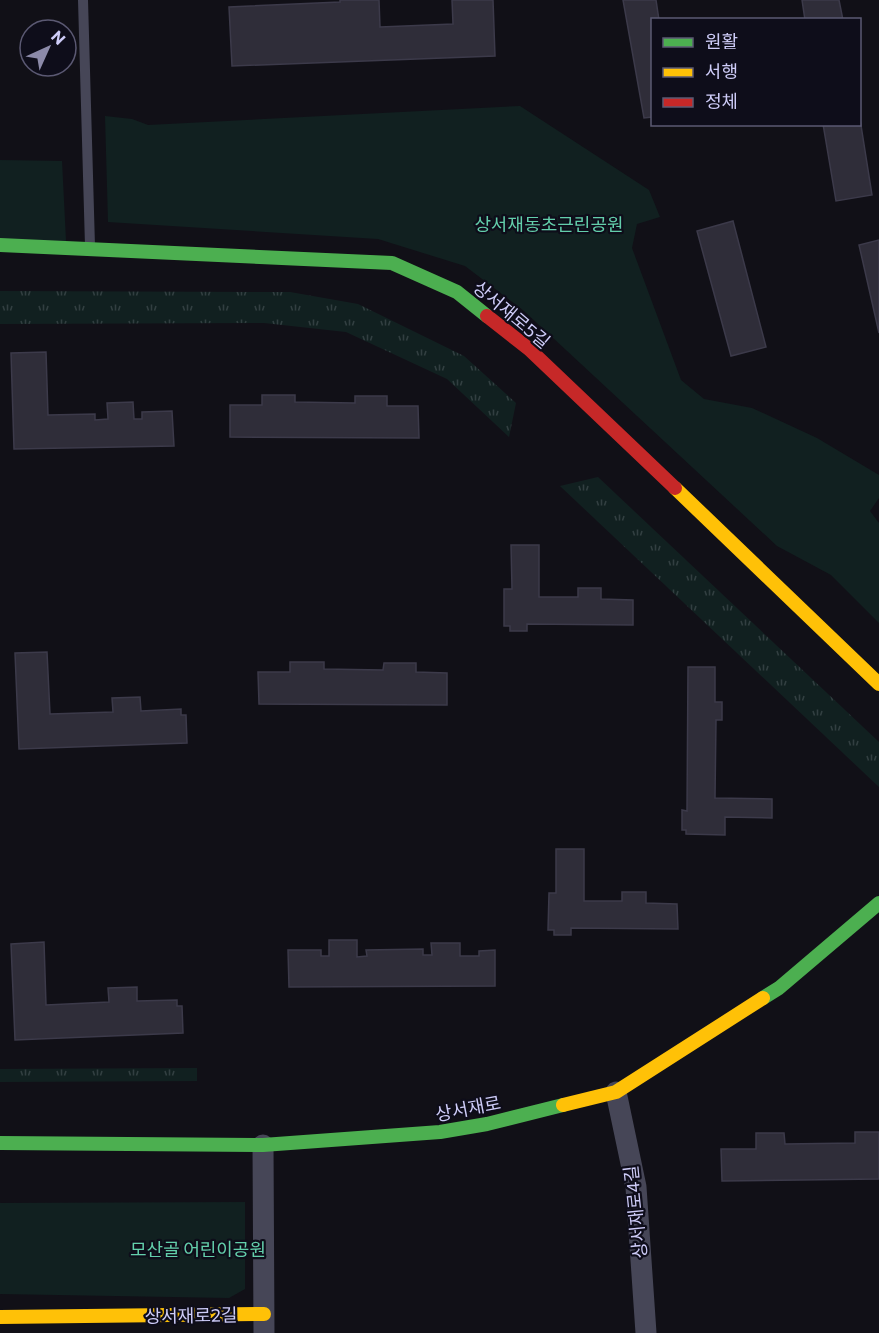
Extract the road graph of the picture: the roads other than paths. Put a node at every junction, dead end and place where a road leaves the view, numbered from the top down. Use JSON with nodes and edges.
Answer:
{"nodes":[{"id":1,"x":83,"y":0,"type":"edge"},
{"id":2,"x":0,"y":245,"type":"edge"},
{"id":3,"x":90,"y":249,"type":"junction"},
{"id":4,"x":879,"y":684,"type":"edge"},
{"id":5,"x":879,"y":903,"type":"edge"},
{"id":6,"x":616,"y":1092,"type":"junction"},
{"id":7,"x":0,"y":1143,"type":"edge"},
{"id":8,"x":263,"y":1145,"type":"junction"},
{"id":9,"x":0,"y":1317,"type":"edge"},
{"id":10,"x":118,"y":1324,"type":"edge"},
{"id":11,"x":264,"y":1324,"type":"edge"},
{"id":12,"x":646,"y":1333,"type":"edge"}],
"edges":[{"from":1,"to":3,"type":"lane"},
{"from":2,"to":3,"type":"street","name":"상서재로5길"},
{"from":3,"to":4,"type":"street","name":"상서재로5길"},
{"from":5,"to":6,"type":"street","name":"상서재로"},
{"from":6,"to":8,"type":"street","name":"상서재로"},
{"from":6,"to":12,"type":"street","name":"상서재로4길"},
{"from":7,"to":8,"type":"street","name":"상서재로"},
{"from":8,"to":11,"type":"street","name":"상서재로2길"},
{"from":9,"to":10,"type":"street","name":"상서재로2길"},
{"from":10,"to":11,"type":"street","name":"상서재로2길"}]}
